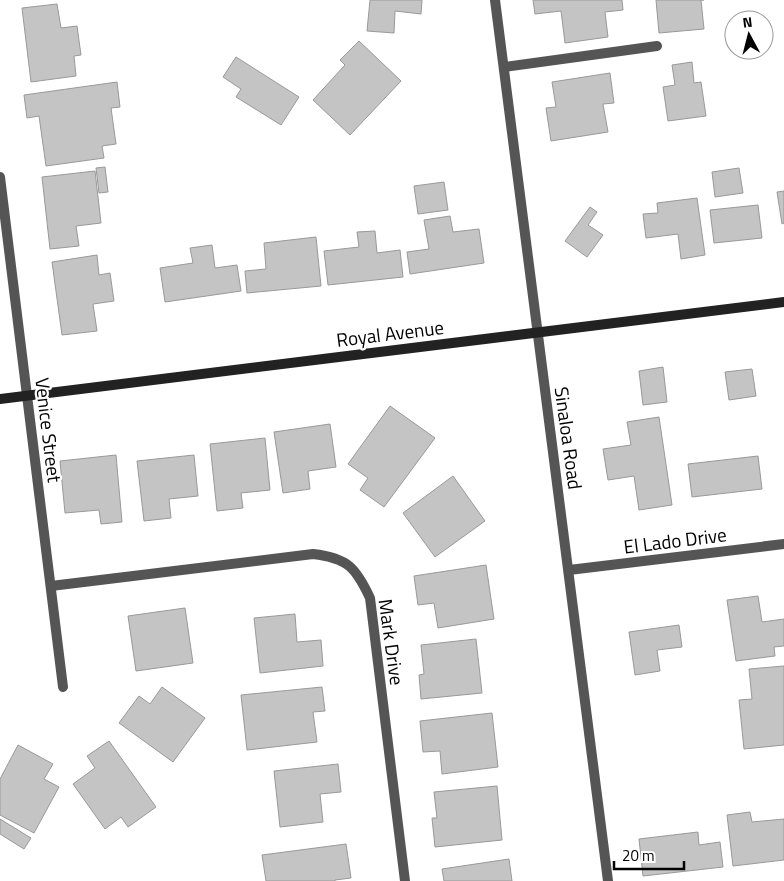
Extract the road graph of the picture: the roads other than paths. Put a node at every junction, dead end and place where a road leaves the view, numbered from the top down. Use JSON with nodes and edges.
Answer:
{"nodes":[{"id":1,"x":496,"y":0,"type":"edge"},
{"id":2,"x":657,"y":46,"type":"dead end"},
{"id":3,"x":504,"y":67,"type":"junction"},
{"id":4,"x":0,"y":177,"type":"edge"},
{"id":5,"x":784,"y":302,"type":"edge"},
{"id":6,"x":537,"y":333,"type":"junction"},
{"id":7,"x":27,"y":396,"type":"junction"},
{"id":8,"x":0,"y":399,"type":"edge"},
{"id":9,"x":784,"y":544,"type":"edge"},
{"id":10,"x":569,"y":570,"type":"junction"},
{"id":11,"x":51,"y":586,"type":"junction"},
{"id":12,"x":63,"y":687,"type":"dead end"},
{"id":13,"x":405,"y":881,"type":"edge"},
{"id":14,"x":608,"y":881,"type":"edge"}],
"edges":[{"from":1,"to":3,"type":"street","name":"Sinaloa Road"},
{"from":2,"to":3,"type":"street"},
{"from":3,"to":6,"type":"street","name":"Sinaloa Road"},
{"from":4,"to":7,"type":"street","name":"Venice Street"},
{"from":5,"to":6,"type":"main road","name":"Royal Avenue"},
{"from":6,"to":7,"type":"main road","name":"Royal Avenue"},
{"from":6,"to":10,"type":"street","name":"Sinaloa Road"},
{"from":7,"to":8,"type":"main road","name":"Royal Avenue"},
{"from":7,"to":11,"type":"street","name":"Venice Street"},
{"from":9,"to":10,"type":"street","name":"El Lado Drive"},
{"from":10,"to":14,"type":"street","name":"Sinaloa Road"},
{"from":11,"to":12,"type":"street","name":"Venice Street"},
{"from":11,"to":13,"type":"street","name":"Mark Drive"}]}
